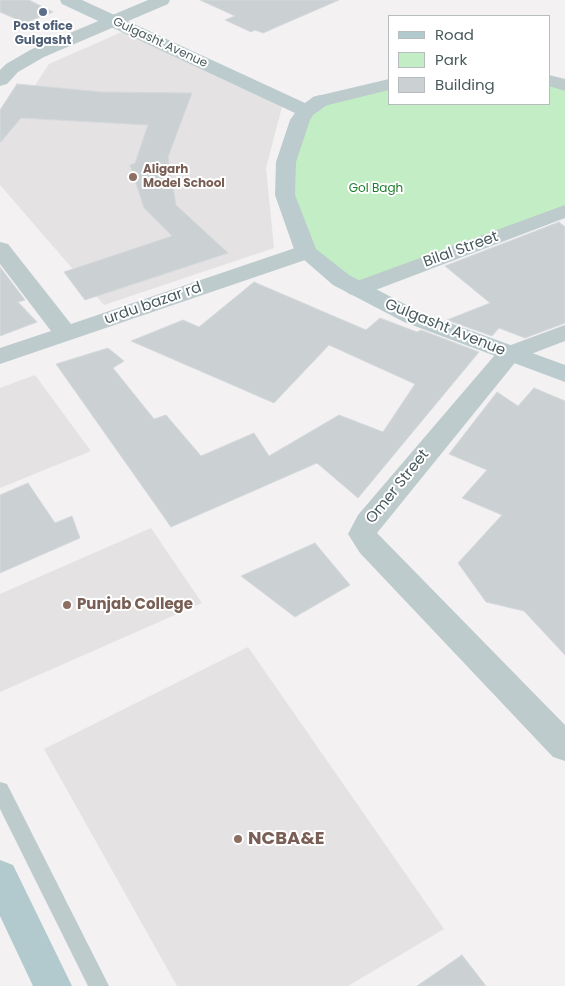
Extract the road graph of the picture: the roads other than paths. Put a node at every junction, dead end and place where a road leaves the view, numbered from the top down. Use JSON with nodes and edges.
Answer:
{"nodes":[{"id":1,"x":68,"y":0,"type":"edge"},
{"id":2,"x":97,"y":0,"type":"edge"},
{"id":3,"x":162,"y":0,"type":"edge"},
{"id":4,"x":122,"y":18,"type":"junction"},
{"id":5,"x":0,"y":80,"type":"edge"},
{"id":6,"x":550,"y":81,"type":"edge"},
{"id":7,"x":388,"y":84,"type":"edge"},
{"id":8,"x":565,"y":85,"type":"edge"},
{"id":9,"x":313,"y":106,"type":"junction"},
{"id":10,"x":565,"y":211,"type":"edge"},
{"id":11,"x":0,"y":249,"type":"edge"},
{"id":12,"x":306,"y":252,"type":"junction"},
{"id":13,"x":357,"y":288,"type":"junction"},
{"id":14,"x":565,"y":332,"type":"edge"},
{"id":15,"x":66,"y":334,"type":"junction"},
{"id":16,"x":509,"y":354,"type":"junction"},
{"id":17,"x":0,"y":356,"type":"edge"},
{"id":18,"x":565,"y":374,"type":"edge"},
{"id":19,"x":565,"y":747,"type":"edge"},
{"id":20,"x":0,"y":790,"type":"edge"},
{"id":21,"x":0,"y":877,"type":"edge"},
{"id":22,"x":53,"y":986,"type":"edge"},
{"id":23,"x":99,"y":986,"type":"edge"}],
"edges":[{"from":1,"to":4,"type":"street","name":"Gulgasht Avenue"},
{"from":2,"to":4,"type":"street","name":"Gulgasht Avenue"},
{"from":3,"to":4,"type":"street"},
{"from":4,"to":5,"type":"street"},
{"from":4,"to":9,"type":"street","name":"Gulgasht Avenue"},
{"from":6,"to":8,"type":"street"},
{"from":7,"to":9,"type":"street"},
{"from":9,"to":12,"type":"street"},
{"from":10,"to":13,"type":"street","name":"Bilal Street"},
{"from":11,"to":15,"type":"street"},
{"from":12,"to":13,"type":"street","name":"Gulgasht Avenue"},
{"from":12,"to":15,"type":"street","name":"urdu bazar rd"},
{"from":13,"to":16,"type":"street","name":"Gulgasht Avenue"},
{"from":14,"to":16,"type":"street","name":"Omer Street"},
{"from":15,"to":17,"type":"street","name":"urdu bazar rd"},
{"from":16,"to":18,"type":"street","name":"Gulgasht Avenue"},
{"from":16,"to":19,"type":"street","name":"Omer Street"},
{"from":20,"to":23,"type":"lane"},
{"from":21,"to":22,"type":"main road"}]}
